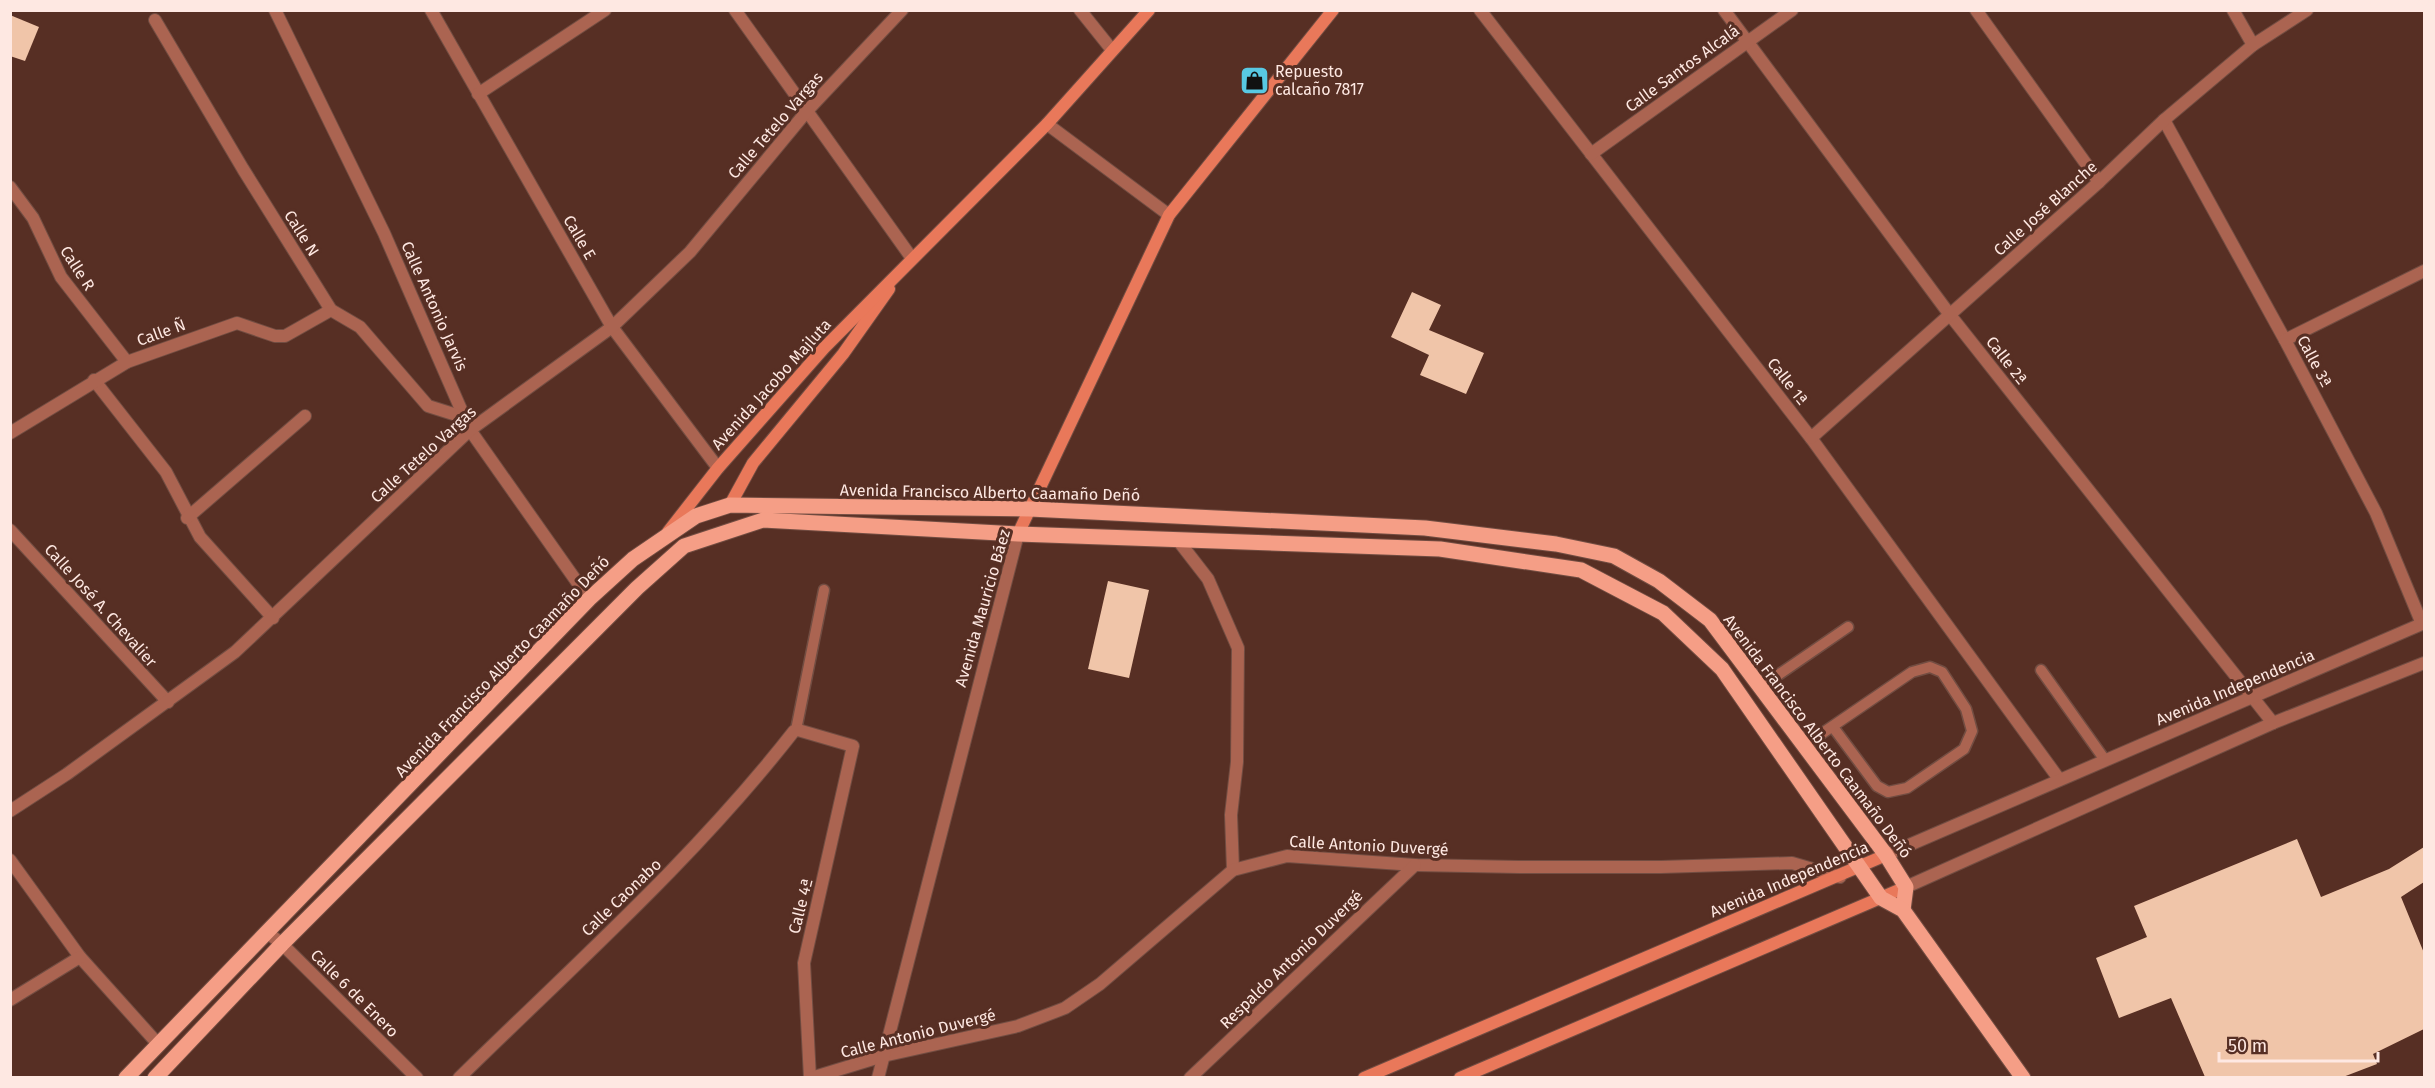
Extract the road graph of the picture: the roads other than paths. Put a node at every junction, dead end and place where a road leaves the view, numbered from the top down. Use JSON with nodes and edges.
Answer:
{"nodes":[{"id":1,"x":275,"y":10,"type":"edge"},
{"id":2,"x":431,"y":10,"type":"edge"},
{"id":3,"x":605,"y":10,"type":"edge"},
{"id":4,"x":735,"y":10,"type":"edge"},
{"id":5,"x":902,"y":10,"type":"edge"},
{"id":6,"x":1080,"y":10,"type":"edge"},
{"id":7,"x":1149,"y":10,"type":"edge"},
{"id":8,"x":1334,"y":10,"type":"edge"},
{"id":9,"x":1480,"y":10,"type":"edge"},
{"id":10,"x":1724,"y":10,"type":"edge"},
{"id":11,"x":1792,"y":10,"type":"edge"},
{"id":12,"x":1976,"y":10,"type":"edge"},
{"id":13,"x":2233,"y":10,"type":"edge"},
{"id":14,"x":2307,"y":10,"type":"edge"},
{"id":15,"x":155,"y":20,"type":"dead end"},
{"id":16,"x":1746,"y":42,"type":"junction"},
{"id":17,"x":2253,"y":45,"type":"junction"},
{"id":18,"x":1112,"y":50,"type":"junction"},
{"id":19,"x":478,"y":94,"type":"junction"},
{"id":20,"x":807,"y":111,"type":"junction"},
{"id":21,"x":2163,"y":120,"type":"junction"},
{"id":22,"x":1047,"y":124,"type":"junction"},
{"id":23,"x":1591,"y":154,"type":"junction"},
{"id":24,"x":2098,"y":182,"type":"junction"},
{"id":25,"x":10,"y":187,"type":"edge"},
{"id":26,"x":1169,"y":215,"type":"junction"},
{"id":27,"x":911,"y":257,"type":"junction"},
{"id":28,"x":2424,"y":271,"type":"edge"},
{"id":29,"x":331,"y":310,"type":"junction"},
{"id":30,"x":1950,"y":315,"type":"junction"},
{"id":31,"x":612,"y":327,"type":"junction"},
{"id":32,"x":2285,"y":339,"type":"junction"},
{"id":33,"x":127,"y":362,"type":"junction"},
{"id":34,"x":94,"y":380,"type":"junction"},
{"id":35,"x":305,"y":416,"type":"dead end"},
{"id":36,"x":468,"y":424,"type":"junction"},
{"id":37,"x":10,"y":432,"type":"edge"},
{"id":38,"x":1811,"y":438,"type":"junction"},
{"id":39,"x":718,"y":468,"type":"junction"},
{"id":40,"x":730,"y":505,"type":"junction"},
{"id":41,"x":1030,"y":508,"type":"junction"},
{"id":42,"x":187,"y":518,"type":"junction"},
{"id":43,"x":10,"y":530,"type":"edge"},
{"id":44,"x":1018,"y":534,"type":"junction"},
{"id":45,"x":662,"y":539,"type":"junction"},
{"id":46,"x":1177,"y":539,"type":"junction"},
{"id":47,"x":824,"y":590,"type":"dead end"},
{"id":48,"x":589,"y":599,"type":"junction"},
{"id":49,"x":273,"y":618,"type":"junction"},
{"id":50,"x":2423,"y":624,"type":"edge"},
{"id":51,"x":1848,"y":627,"type":"dead end"},
{"id":52,"x":2424,"y":663,"type":"edge"},
{"id":53,"x":2041,"y":670,"type":"dead end"},
{"id":54,"x":1762,"y":686,"type":"junction"},
{"id":55,"x":2255,"y":697,"type":"junction"},
{"id":56,"x":168,"y":702,"type":"junction"},
{"id":57,"x":2273,"y":723,"type":"junction"},
{"id":58,"x":1833,"y":727,"type":"junction"},
{"id":59,"x":796,"y":730,"type":"junction"},
{"id":60,"x":1805,"y":745,"type":"junction"},
{"id":61,"x":2105,"y":760,"type":"junction"},
{"id":62,"x":2059,"y":779,"type":"junction"},
{"id":63,"x":10,"y":811,"type":"edge"},
{"id":64,"x":1886,"y":855,"type":"junction"},
{"id":65,"x":10,"y":860,"type":"edge"},
{"id":66,"x":1415,"y":865,"type":"junction"},
{"id":67,"x":1861,"y":867,"type":"junction"},
{"id":68,"x":1233,"y":870,"type":"junction"},
{"id":69,"x":1840,"y":877,"type":"junction"},
{"id":70,"x":1906,"y":887,"type":"junction"},
{"id":71,"x":1881,"y":898,"type":"junction"},
{"id":72,"x":1903,"y":910,"type":"junction"},
{"id":73,"x":268,"y":933,"type":"junction"},
{"id":74,"x":282,"y":944,"type":"junction"},
{"id":75,"x":80,"y":957,"type":"junction"},
{"id":76,"x":10,"y":1000,"type":"edge"},
{"id":77,"x":158,"y":1044,"type":"junction"},
{"id":78,"x":883,"y":1056,"type":"junction"},
{"id":79,"x":126,"y":1077,"type":"edge"},
{"id":80,"x":155,"y":1077,"type":"edge"},
{"id":81,"x":417,"y":1077,"type":"edge"},
{"id":82,"x":459,"y":1077,"type":"edge"},
{"id":83,"x":811,"y":1077,"type":"edge"},
{"id":84,"x":878,"y":1077,"type":"edge"},
{"id":85,"x":1191,"y":1077,"type":"edge"},
{"id":86,"x":1364,"y":1077,"type":"edge"},
{"id":87,"x":1460,"y":1077,"type":"edge"},
{"id":88,"x":2023,"y":1077,"type":"edge"}],
"edges":[{"from":1,"to":36,"type":"street","name":"Calle Antonio Jarvis"},
{"from":2,"to":19,"type":"street","name":"Calle E"},
{"from":3,"to":19,"type":"street"},
{"from":4,"to":20,"type":"street"},
{"from":5,"to":20,"type":"street","name":"Calle Tetelo Vargas"},
{"from":6,"to":18,"type":"street"},
{"from":7,"to":18,"type":"main road","name":"Avenida Jacobo Majluta"},
{"from":8,"to":26,"type":"main road","name":"Avenida Mauricio Báez"},
{"from":9,"to":23,"type":"street","name":"Calle 1ª"},
{"from":10,"to":16,"type":"street","name":"Calle 2ª"},
{"from":11,"to":16,"type":"street","name":"Calle Santos Alcalá"},
{"from":12,"to":24,"type":"street"},
{"from":13,"to":17,"type":"street"},
{"from":14,"to":17,"type":"street","name":"Calle José Blanche"},
{"from":15,"to":29,"type":"street","name":"Calle N"},
{"from":16,"to":23,"type":"street","name":"Calle Santos Alcalá"},
{"from":16,"to":30,"type":"street","name":"Calle 2ª"},
{"from":17,"to":21,"type":"street","name":"Calle José Blanche"},
{"from":18,"to":22,"type":"main road","name":"Avenida Jacobo Majluta"},
{"from":19,"to":31,"type":"street","name":"Calle E"},
{"from":20,"to":27,"type":"street"},
{"from":20,"to":31,"type":"street","name":"Calle Tetelo Vargas"},
{"from":21,"to":24,"type":"street","name":"Calle José Blanche"},
{"from":21,"to":32,"type":"street","name":"Calle 3ª"},
{"from":22,"to":26,"type":"street"},
{"from":22,"to":27,"type":"main road","name":"Avenida Jacobo Majluta"},
{"from":23,"to":38,"type":"street","name":"Calle 1ª"},
{"from":24,"to":30,"type":"street","name":"Calle José Blanche"},
{"from":25,"to":33,"type":"street","name":"Calle R"},
{"from":26,"to":41,"type":"main road","name":"Avenida Mauricio Báez"},
{"from":27,"to":39,"type":"main road","name":"Avenida Jacobo Majluta"},
{"from":27,"to":40,"type":"main road","name":"Avenida Jacobo Majluta"},
{"from":28,"to":32,"type":"street"},
{"from":29,"to":33,"type":"street","name":"Calle Ñ"},
{"from":29,"to":36,"type":"street","name":"Calle N"},
{"from":30,"to":38,"type":"street","name":"Calle José Blanche"},
{"from":30,"to":55,"type":"street","name":"Calle 2ª"},
{"from":31,"to":36,"type":"street","name":"Calle Tetelo Vargas"},
{"from":31,"to":39,"type":"street","name":"Calle E"},
{"from":32,"to":50,"type":"street","name":"Calle 3ª"},
{"from":33,"to":34,"type":"street","name":"Calle Ñ"},
{"from":34,"to":37,"type":"street","name":"Calle Ñ"},
{"from":34,"to":42,"type":"street"},
{"from":35,"to":42,"type":"street"},
{"from":36,"to":48,"type":"street","name":"Calle Antonio Jarvis"},
{"from":36,"to":49,"type":"street","name":"Calle Tetelo Vargas"},
{"from":38,"to":62,"type":"street","name":"Calle 1ª"},
{"from":39,"to":45,"type":"main road","name":"Avenida Jacobo Majluta"},
{"from":40,"to":41,"type":"main road","name":"Avenida Francisco Alberto Caamaño Deñó"},
{"from":40,"to":45,"type":"main road","name":"Avenida Francisco Alberto Caamaño Deñó"},
{"from":41,"to":44,"type":"main road","name":"Avenida Mauricio Báez"},
{"from":41,"to":54,"type":"main road","name":"Avenida Francisco Alberto Caamaño Deñó"},
{"from":42,"to":49,"type":"street"},
{"from":43,"to":56,"type":"street","name":"Calle José A. Chevalier"},
{"from":44,"to":46,"type":"main road"},
{"from":44,"to":74,"type":"main road"},
{"from":44,"to":78,"type":"street","name":"Avenida Mauricio Báez"},
{"from":45,"to":48,"type":"main road","name":"Avenida Francisco Alberto Caamaño Deñó"},
{"from":46,"to":67,"type":"main road"},
{"from":46,"to":68,"type":"street"},
{"from":47,"to":59,"type":"lane"},
{"from":48,"to":73,"type":"main road","name":"Avenida Francisco Alberto Caamaño Deñó"},
{"from":49,"to":56,"type":"street","name":"Calle Tetelo Vargas"},
{"from":50,"to":55,"type":"street","name":"Avenida Independencia"},
{"from":51,"to":54,"type":"lane"},
{"from":52,"to":57,"type":"street"},
{"from":53,"to":61,"type":"lane"},
{"from":54,"to":60,"type":"main road","name":"Avenida Francisco Alberto Caamaño Deñó"},
{"from":55,"to":57,"type":"street","name":"Calle 2ª"},
{"from":55,"to":61,"type":"street","name":"Avenida Independencia"},
{"from":56,"to":63,"type":"street","name":"Calle Tetelo Vargas"},
{"from":57,"to":70,"type":"street"},
{"from":58,"to":58,"type":"lane"},
{"from":58,"to":60,"type":"lane"},
{"from":59,"to":82,"type":"street","name":"Calle Caonabo"},
{"from":59,"to":83,"type":"street","name":"Calle 4ª"},
{"from":60,"to":64,"type":"main road","name":"Avenida Francisco Alberto Caamaño Deñó"},
{"from":61,"to":62,"type":"street","name":"Avenida Independencia"},
{"from":62,"to":64,"type":"street","name":"Avenida Independencia"},
{"from":64,"to":67,"type":"main road","name":"Avenida Independencia"},
{"from":64,"to":70,"type":"main road","name":"Avenida Francisco Alberto Caamaño Deñó"},
{"from":65,"to":75,"type":"street"},
{"from":66,"to":68,"type":"street","name":"Calle Antonio Duvergé"},
{"from":66,"to":69,"type":"street","name":"Calle Antonio Duvergé"},
{"from":66,"to":85,"type":"street","name":"Respaldo Antonio Duvergé"},
{"from":67,"to":69,"type":"main road","name":"Avenida Independencia"},
{"from":67,"to":71,"type":"main road"},
{"from":68,"to":78,"type":"street","name":"Calle Antonio Duvergé"},
{"from":69,"to":86,"type":"main road","name":"Avenida Independencia"},
{"from":70,"to":71,"type":"main road"},
{"from":70,"to":72,"type":"main road"},
{"from":71,"to":72,"type":"main road"},
{"from":71,"to":87,"type":"main road"},
{"from":72,"to":88,"type":"main road"},
{"from":73,"to":74,"type":"street","name":"Calle 6 de Enero"},
{"from":73,"to":77,"type":"main road","name":"Avenida Francisco Alberto Caamaño Deñó"},
{"from":74,"to":80,"type":"main road"},
{"from":74,"to":81,"type":"street","name":"Calle 6 de Enero"},
{"from":75,"to":76,"type":"street"},
{"from":75,"to":77,"type":"street"},
{"from":77,"to":79,"type":"main road","name":"Avenida Francisco Alberto Caamaño Deñó"},
{"from":78,"to":83,"type":"street","name":"Calle Antonio Duvergé"},
{"from":78,"to":84,"type":"street","name":"Avenida Mauricio Báez"}]}
